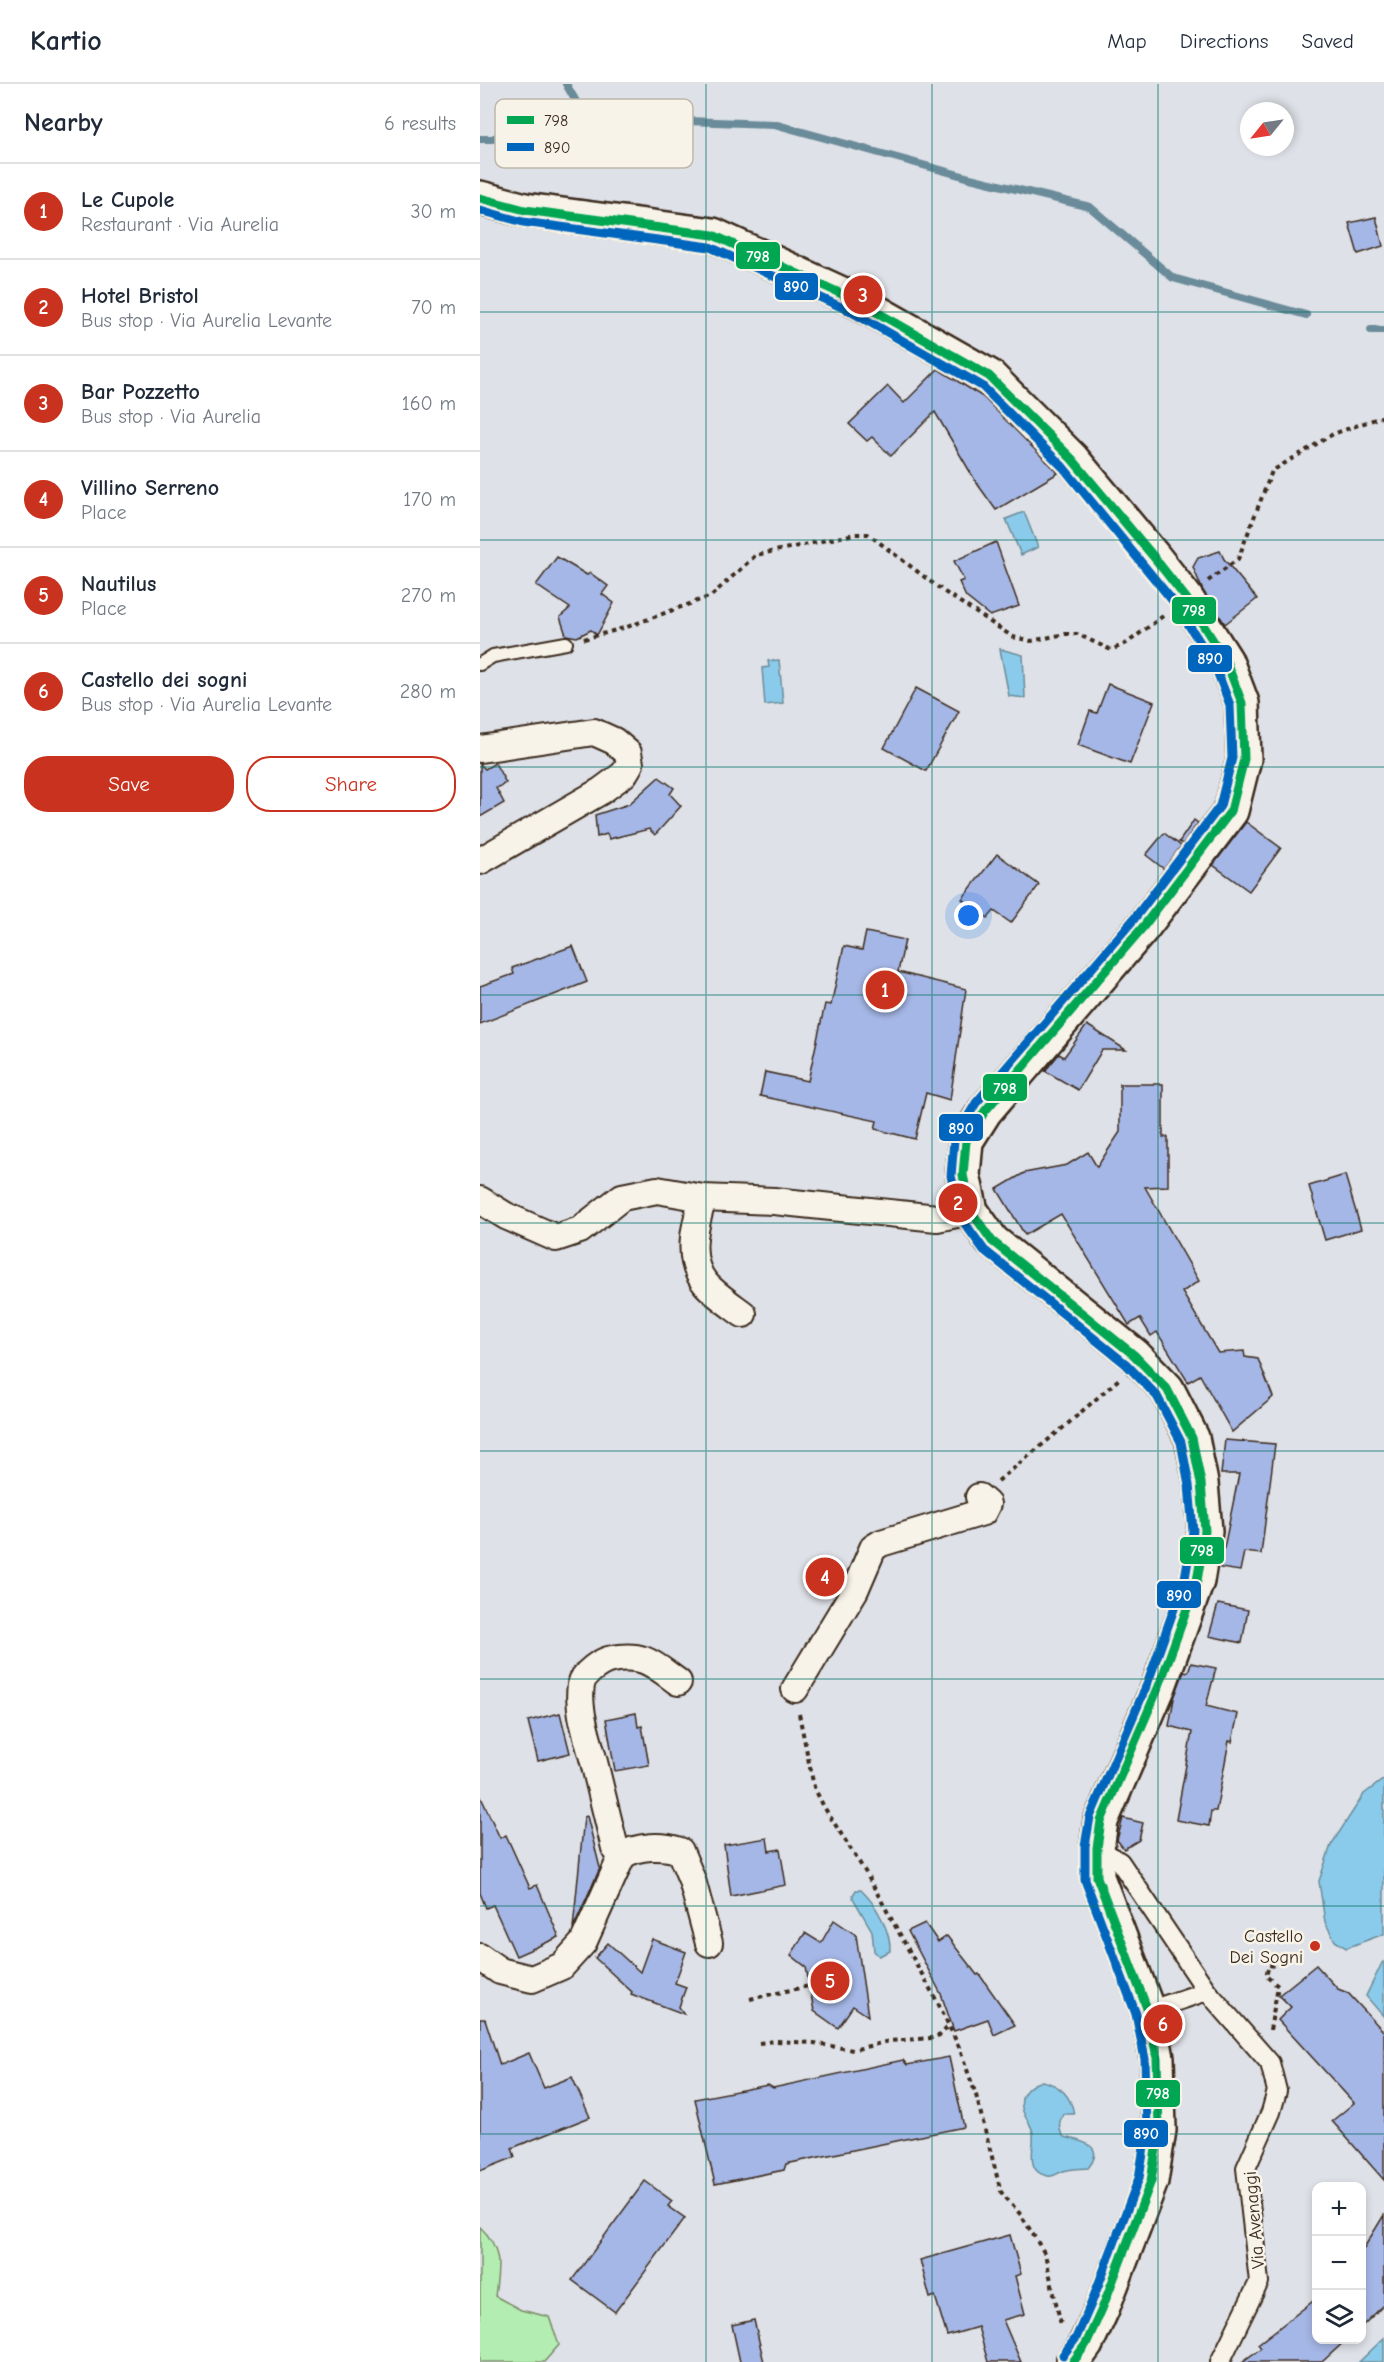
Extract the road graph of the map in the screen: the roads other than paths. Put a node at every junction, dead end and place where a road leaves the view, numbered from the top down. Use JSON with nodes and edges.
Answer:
{"nodes":[{"id":1,"x":480,"y":198,"type":"edge"},
{"id":2,"x":566,"y":643,"type":"road end"},
{"id":3,"x":480,"y":664,"type":"edge"},
{"id":4,"x":480,"y":748,"type":"edge"},
{"id":5,"x":480,"y":861,"type":"edge"},
{"id":6,"x":703,"y":1198,"type":"junction"},
{"id":7,"x":480,"y":1200,"type":"edge"},
{"id":8,"x":971,"y":1211,"type":"junction"},
{"id":9,"x":743,"y":1314,"type":"dead end"},
{"id":10,"x":979,"y":1497,"type":"road end"},
{"id":11,"x":678,"y":1682,"type":"dead end"},
{"id":12,"x":795,"y":1689,"type":"road end"},
{"id":13,"x":1097,"y":1848,"type":"junction"},
{"id":14,"x":622,"y":1856,"type":"junction"},
{"id":15,"x":709,"y":1943,"type":"dead end"},
{"id":16,"x":480,"y":1957,"type":"edge"},
{"id":17,"x":1207,"y":1991,"type":"junction"},
{"id":18,"x":1148,"y":2011,"type":"junction"},
{"id":19,"x":1073,"y":2362,"type":"edge"},
{"id":20,"x":1220,"y":2362,"type":"edge"}],
"edges":[{"from":1,"to":8,"type":"main road"},
{"from":2,"to":3,"type":"lane"},
{"from":4,"to":5,"type":"street"},
{"from":6,"to":7,"type":"street"},
{"from":6,"to":8,"type":"street"},
{"from":6,"to":9,"type":"street"},
{"from":8,"to":13,"type":"main road"},
{"from":10,"to":12,"type":"street"},
{"from":11,"to":14,"type":"street"},
{"from":13,"to":17,"type":"street","name":"Via Avenaggi"},
{"from":13,"to":18,"type":"main road"},
{"from":14,"to":15,"type":"street"},
{"from":14,"to":16,"type":"street"},
{"from":17,"to":18,"type":"street"},
{"from":17,"to":20,"type":"street","name":"Via Avenaggi"},
{"from":18,"to":19,"type":"main road"}]}
